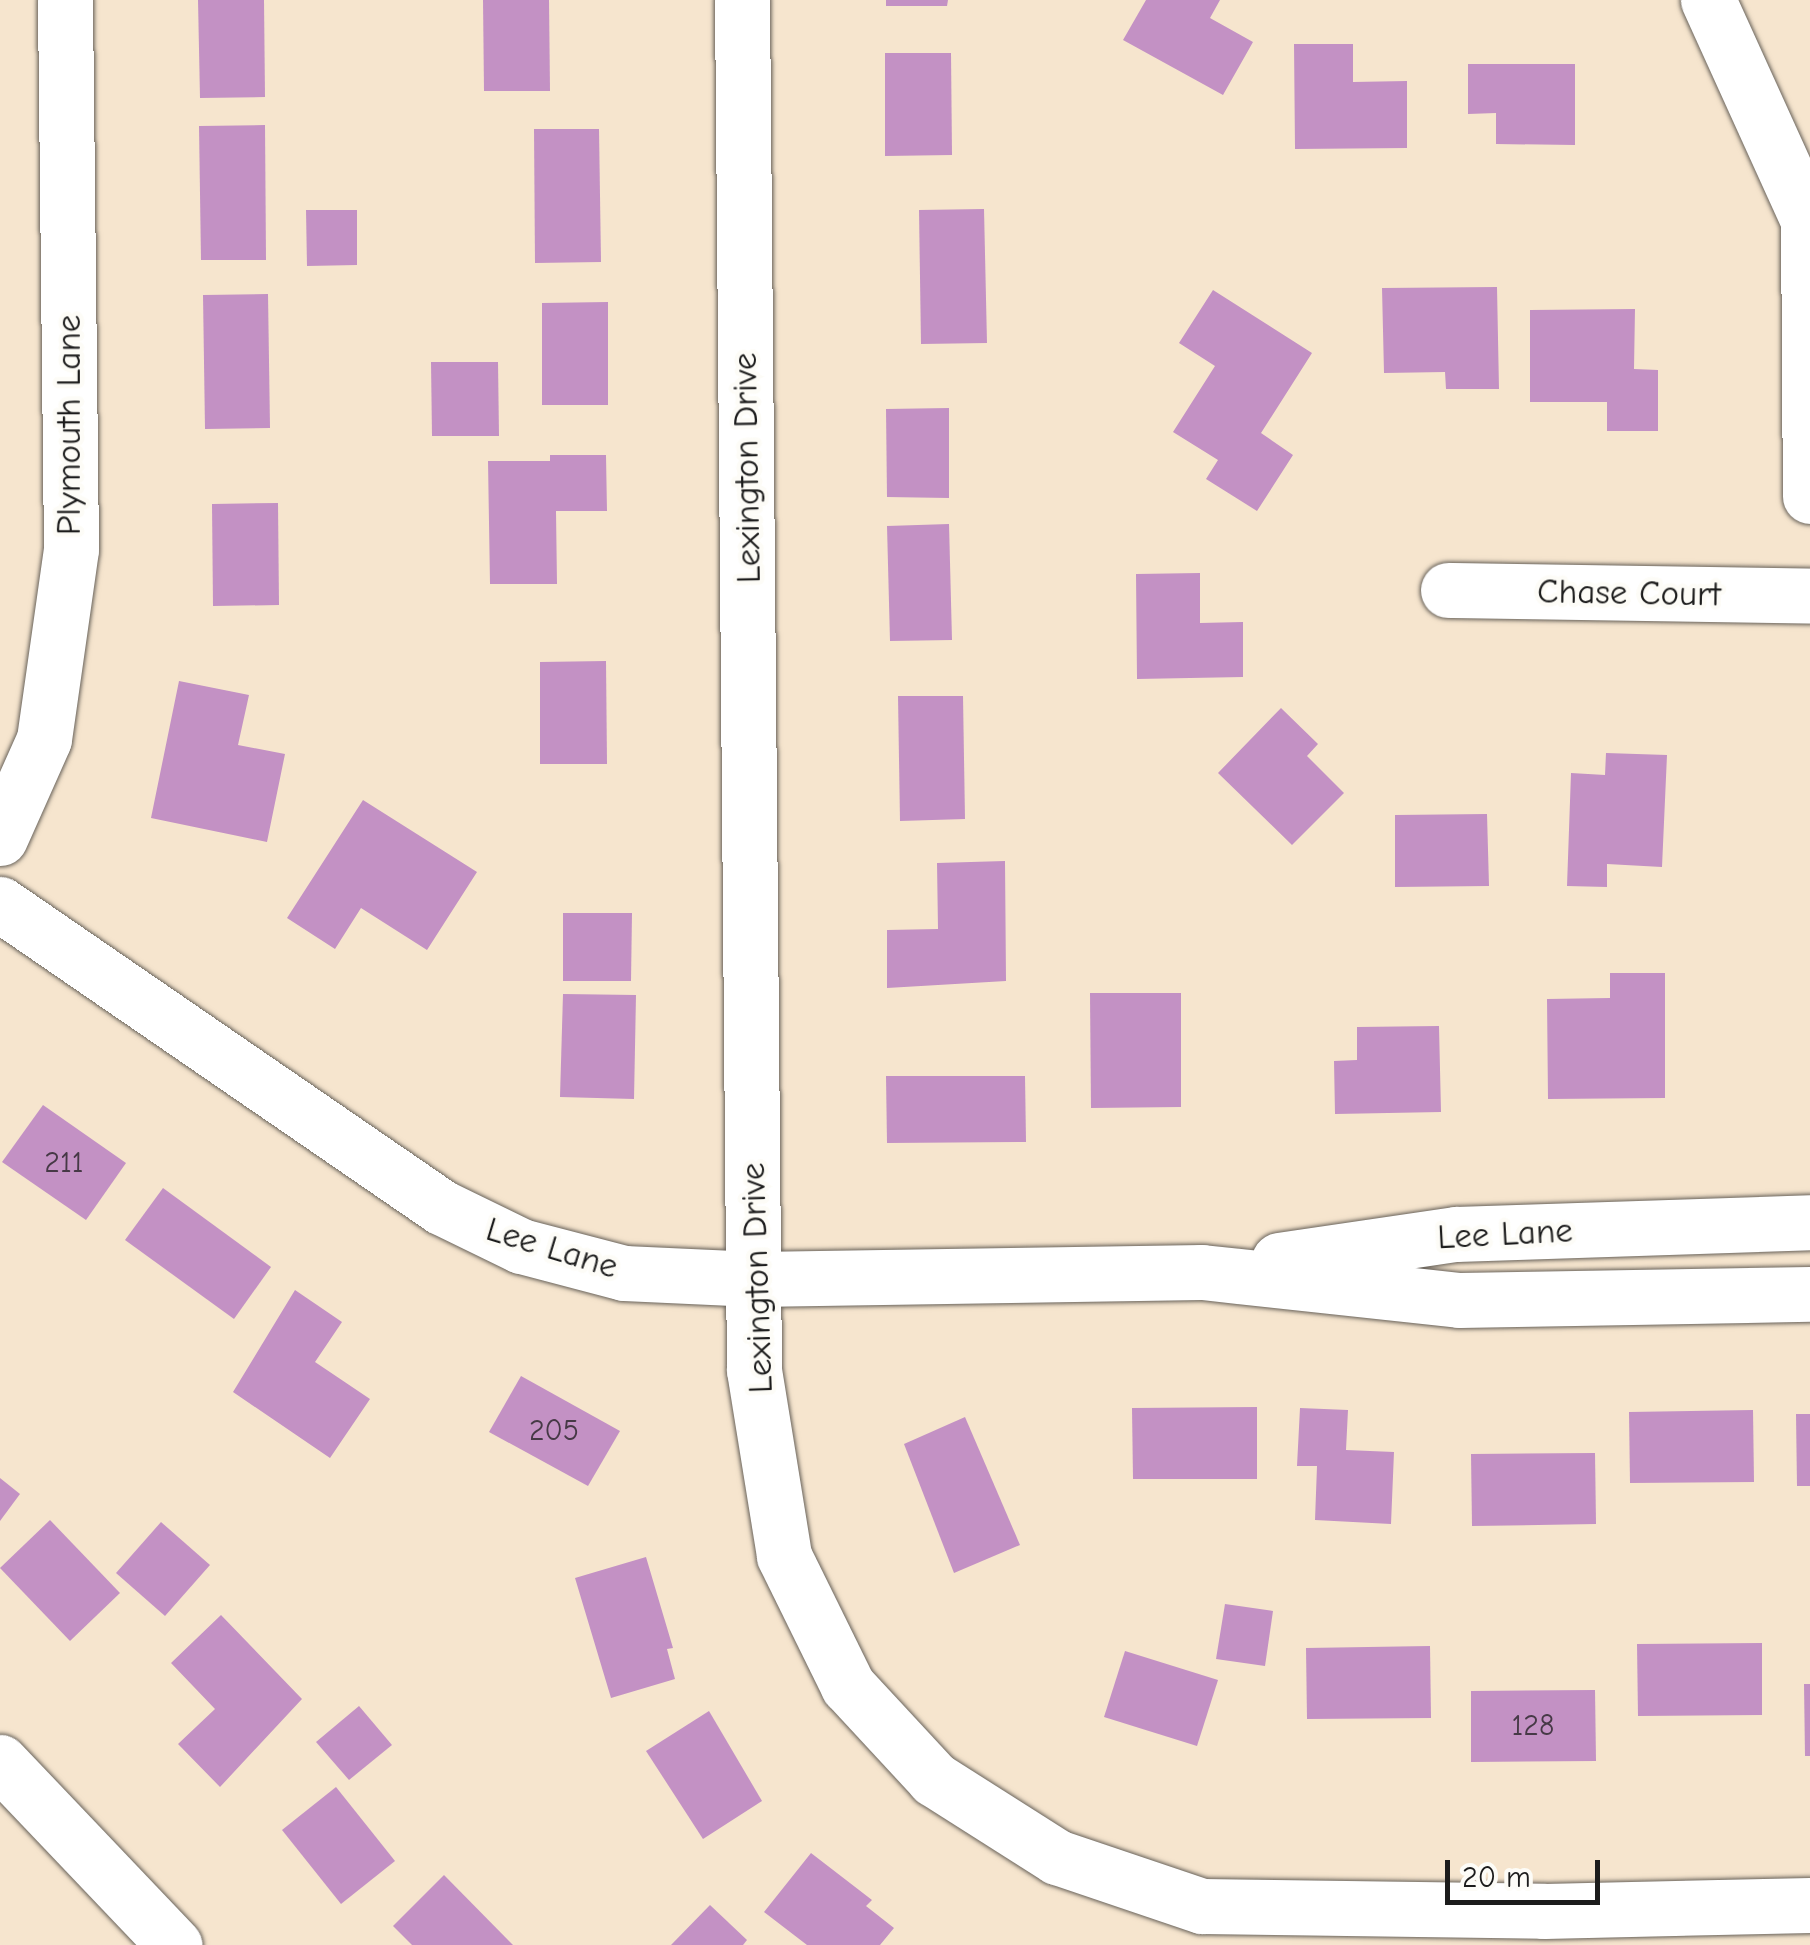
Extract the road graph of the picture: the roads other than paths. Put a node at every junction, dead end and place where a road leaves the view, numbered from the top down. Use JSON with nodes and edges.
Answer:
{"nodes":[{"id":1,"x":65,"y":0,"type":"edge"},
{"id":2,"x":742,"y":0,"type":"edge"},
{"id":3,"x":1708,"y":0,"type":"edge"},
{"id":4,"x":1810,"y":496,"type":"edge"},
{"id":5,"x":1448,"y":590,"type":"dead end"},
{"id":6,"x":1810,"y":596,"type":"edge"},
{"id":7,"x":0,"y":838,"type":"edge"},
{"id":8,"x":0,"y":904,"type":"edge"},
{"id":9,"x":1810,"y":1222,"type":"edge"},
{"id":10,"x":1202,"y":1272,"type":"junction"},
{"id":11,"x":755,"y":1279,"type":"junction"},
{"id":12,"x":1810,"y":1294,"type":"edge"},
{"id":13,"x":0,"y":1762,"type":"edge"},
{"id":14,"x":1810,"y":1906,"type":"edge"},
{"id":15,"x":1544,"y":1928,"type":"edge"},
{"id":16,"x":174,"y":1945,"type":"edge"}],
"edges":[{"from":1,"to":7,"type":"street","name":"Plymouth Lane"},
{"from":2,"to":11,"type":"street","name":"Lexington Drive"},
{"from":3,"to":4,"type":"street"},
{"from":5,"to":6,"type":"street","name":"Chase Court"},
{"from":8,"to":11,"type":"street","name":"Lee Lane"},
{"from":9,"to":10,"type":"street","name":"Lee Lane"},
{"from":10,"to":11,"type":"street","name":"Lee Lane"},
{"from":10,"to":12,"type":"street","name":"Lee Lane"},
{"from":11,"to":15,"type":"street","name":"Lexington Drive"},
{"from":13,"to":16,"type":"street"},
{"from":14,"to":15,"type":"street","name":"Lexington Drive"}]}
